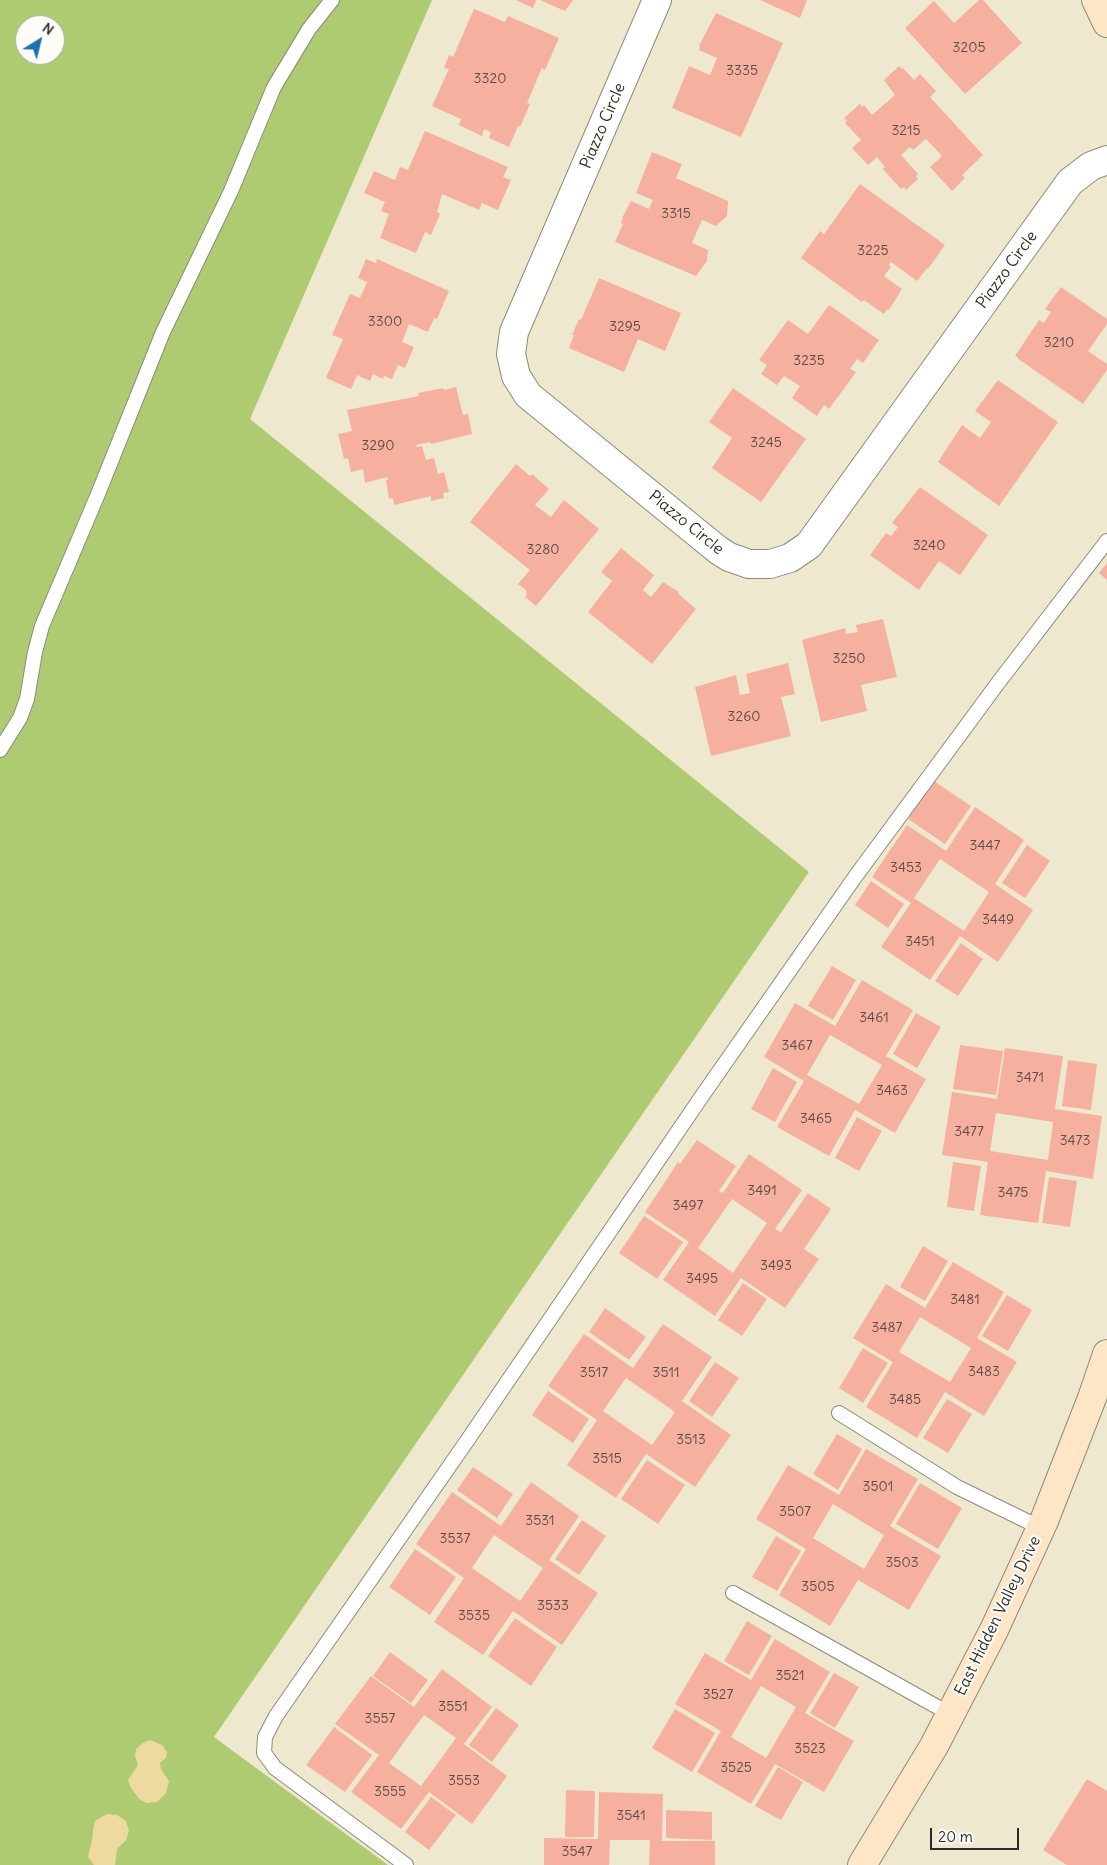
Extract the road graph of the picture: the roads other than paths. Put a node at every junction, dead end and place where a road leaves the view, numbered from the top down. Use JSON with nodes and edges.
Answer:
{"nodes":[{"id":1,"x":332,"y":0,"type":"edge"},
{"id":2,"x":657,"y":0,"type":"edge"},
{"id":3,"x":1096,"y":0,"type":"edge"},
{"id":4,"x":1107,"y":23,"type":"edge"},
{"id":5,"x":1107,"y":160,"type":"edge"},
{"id":6,"x":1107,"y":541,"type":"edge"},
{"id":7,"x":0,"y":750,"type":"edge"},
{"id":8,"x":1107,"y":1354,"type":"edge"},
{"id":9,"x":839,"y":1413,"type":"dead end"},
{"id":10,"x":1041,"y":1528,"type":"junction"},
{"id":11,"x":732,"y":1593,"type":"dead end"},
{"id":12,"x":950,"y":1714,"type":"junction"},
{"id":13,"x":406,"y":1865,"type":"edge"},
{"id":14,"x":862,"y":1865,"type":"edge"}],
"edges":[{"from":1,"to":7,"type":"lane"},
{"from":2,"to":5,"type":"street","name":"Piazzo Circle"},
{"from":3,"to":4,"type":"street"},
{"from":6,"to":13,"type":"lane"},
{"from":8,"to":10,"type":"street","name":"East Hidden Valley Drive"},
{"from":9,"to":10,"type":"lane"},
{"from":10,"to":12,"type":"street","name":"East Hidden Valley Drive"},
{"from":11,"to":12,"type":"lane"},
{"from":12,"to":14,"type":"street","name":"East Hidden Valley Drive"}]}
